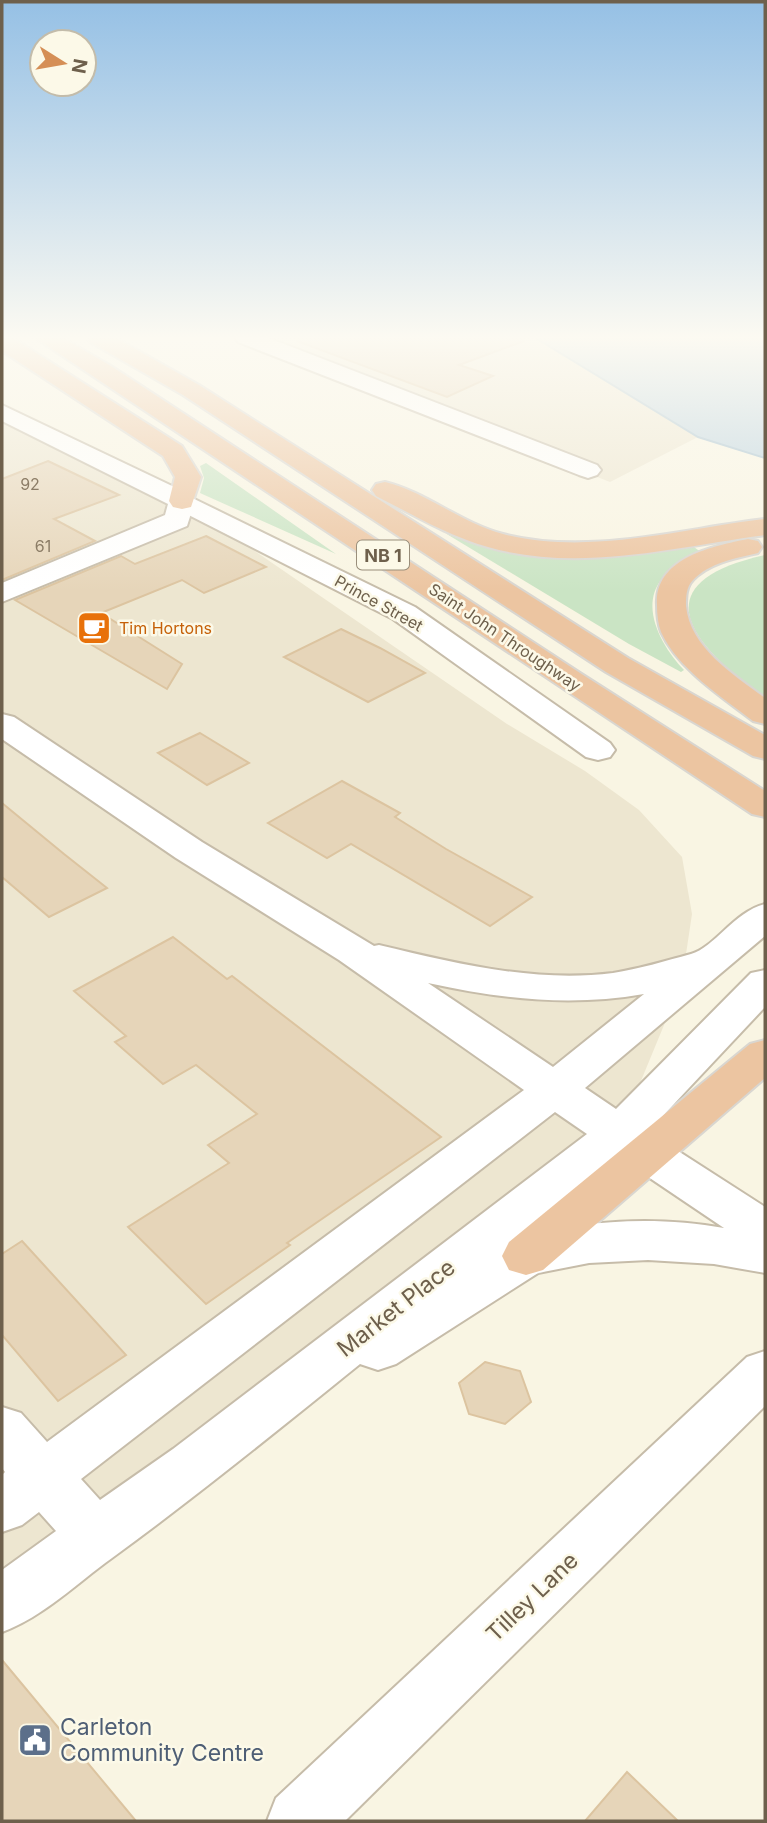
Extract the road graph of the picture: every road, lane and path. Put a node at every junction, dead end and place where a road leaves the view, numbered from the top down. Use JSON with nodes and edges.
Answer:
{"nodes":[{"id":1,"x":22,"y":422,"type":"edge"},
{"id":2,"x":128,"y":422,"type":"edge"},
{"id":3,"x":181,"y":422,"type":"edge"},
{"id":4,"x":241,"y":422,"type":"edge"},
{"id":5,"x":254,"y":422,"type":"edge"},
{"id":6,"x":465,"y":422,"type":"edge"},
{"id":7,"x":588,"y":470,"type":"dead end"},
{"id":8,"x":182,"y":501,"type":"junction"},
{"id":9,"x":765,"y":527,"type":"edge"},
{"id":10,"x":765,"y":544,"type":"edge"},
{"id":11,"x":2,"y":593,"type":"edge"},
{"id":12,"x":765,"y":714,"type":"edge"},
{"id":13,"x":2,"y":724,"type":"edge"},
{"id":14,"x":765,"y":749,"type":"edge"},
{"id":15,"x":598,"y":750,"type":"dead end"},
{"id":16,"x":719,"y":776,"type":"junction"},
{"id":17,"x":765,"y":800,"type":"edge"},
{"id":18,"x":765,"y":806,"type":"edge"},
{"id":19,"x":763,"y":918,"type":"edge"},
{"id":20,"x":352,"y":951,"type":"junction"},
{"id":21,"x":712,"y":958,"type":"junction"},
{"id":22,"x":765,"y":983,"type":"edge"},
{"id":23,"x":765,"y":1055,"type":"edge"},
{"id":24,"x":554,"y":1091,"type":"junction"},
{"id":25,"x":633,"y":1144,"type":"junction"},
{"id":26,"x":765,"y":1231,"type":"edge"},
{"id":27,"x":765,"y":1254,"type":"edge"},
{"id":28,"x":526,"y":1256,"type":"junction"},
{"id":29,"x":765,"y":1373,"type":"edge"},
{"id":30,"x":2,"y":1430,"type":"edge"},
{"id":31,"x":192,"y":1466,"type":"junction"},
{"id":32,"x":43,"y":1474,"type":"junction"},
{"id":33,"x":2,"y":1507,"type":"edge"},
{"id":34,"x":96,"y":1536,"type":"junction"},
{"id":35,"x":2,"y":1604,"type":"edge"},
{"id":36,"x":299,"y":1821,"type":"edge"}],
"edges":[{"from":1,"to":8,"type":"street","name":"Prince Street"},
{"from":2,"to":8,"type":"highway"},
{"from":3,"to":16,"type":"highway","name":"Saint John Throughway","number":"NB 1"},
{"from":4,"to":14,"type":"highway","name":"Saint John Throughway","number":"NB 1"},
{"from":5,"to":9,"type":"highway"},
{"from":6,"to":7,"type":"street"},
{"from":8,"to":11,"type":"street"},
{"from":8,"to":15,"type":"street","name":"Prince Street"},
{"from":10,"to":12,"type":"highway"},
{"from":13,"to":20,"type":"street"},
{"from":16,"to":17,"type":"highway","name":"Saint John Throughway","number":"NB 1"},
{"from":16,"to":18,"type":"highway","name":"Saint John Throughway","number":"NB 1"},
{"from":19,"to":21,"type":"street"},
{"from":20,"to":21,"type":"street"},
{"from":20,"to":24,"type":"street"},
{"from":21,"to":24,"type":"street"},
{"from":22,"to":25,"type":"street","name":"Market Place"},
{"from":23,"to":25,"type":"highway"},
{"from":24,"to":25,"type":"street"},
{"from":24,"to":32,"type":"street"},
{"from":25,"to":26,"type":"street"},
{"from":25,"to":28,"type":"highway"},
{"from":25,"to":31,"type":"street","name":"Market Place"},
{"from":27,"to":28,"type":"street"},
{"from":28,"to":31,"type":"street"},
{"from":29,"to":36,"type":"street","name":"Tilley Lane"},
{"from":30,"to":32,"type":"street"},
{"from":31,"to":34,"type":"street","name":"Market Place"},
{"from":32,"to":33,"type":"street"},
{"from":32,"to":34,"type":"street"},
{"from":34,"to":35,"type":"street","name":"Market Place"}]}
